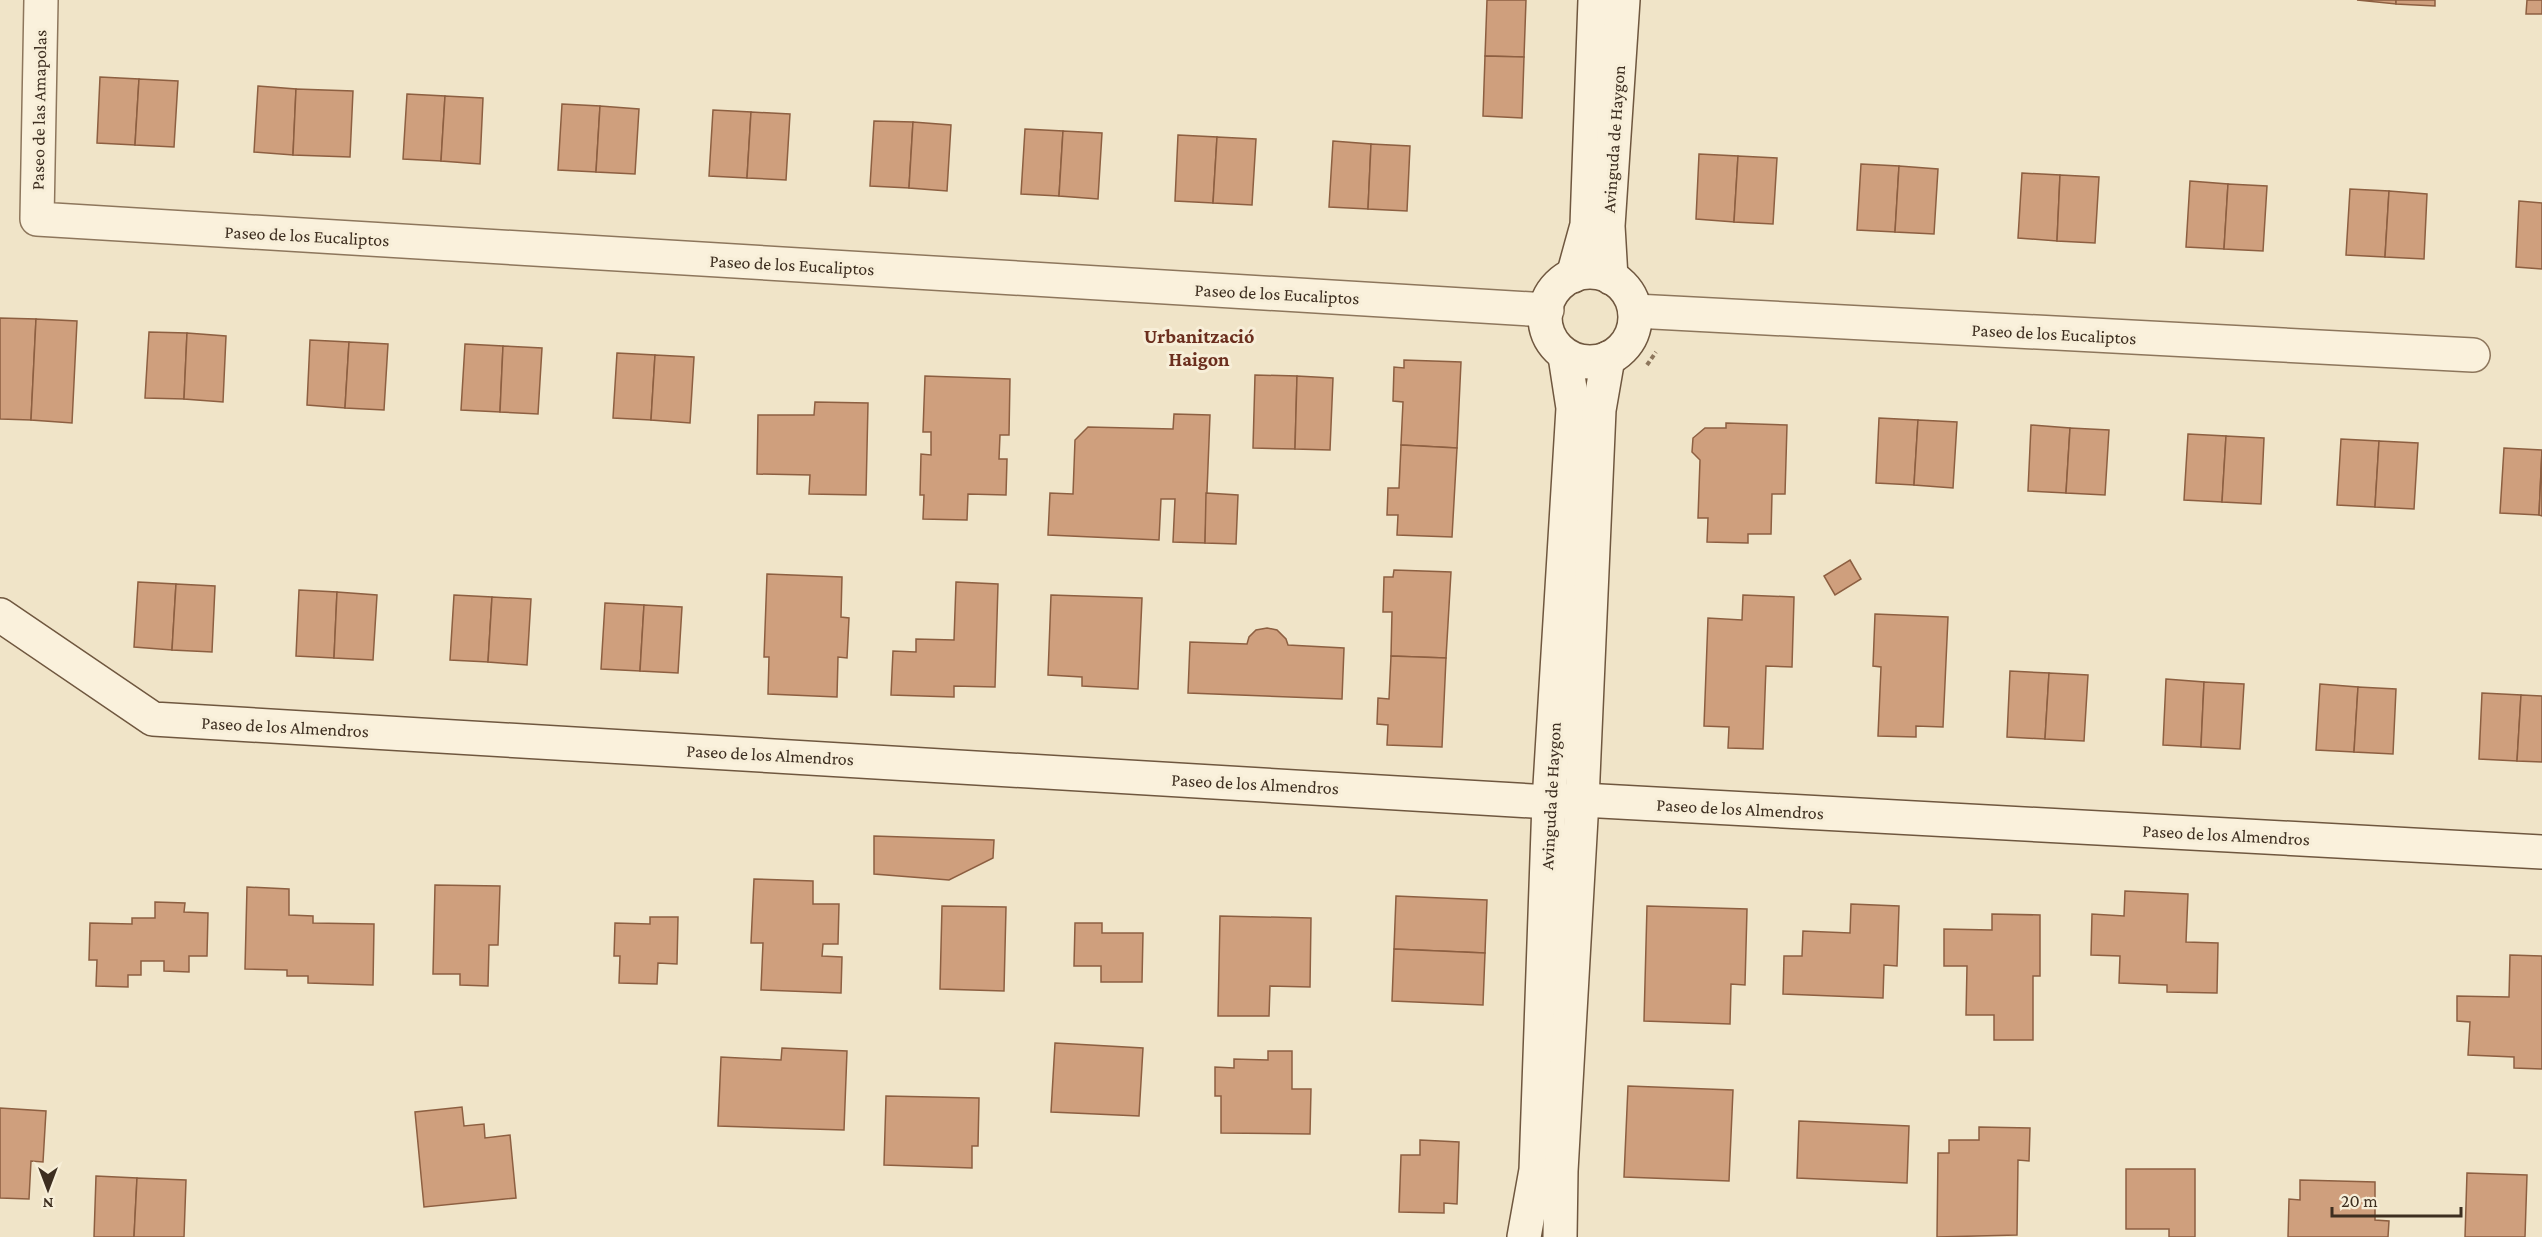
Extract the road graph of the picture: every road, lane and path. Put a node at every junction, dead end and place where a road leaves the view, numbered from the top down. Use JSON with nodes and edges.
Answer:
{"nodes":[{"id":1,"x":41,"y":0,"type":"edge"},
{"id":2,"x":1595,"y":0,"type":"edge"},
{"id":3,"x":1623,"y":0,"type":"edge"},
{"id":4,"x":37,"y":219,"type":"joint"},
{"id":5,"x":1573,"y":276,"type":"junction"},
{"id":6,"x":1611,"y":278,"type":"junction"},
{"id":7,"x":1547,"y":310,"type":"junction"},
{"id":8,"x":1635,"y":310,"type":"junction"},
{"id":9,"x":2473,"y":355,"type":"dead end"},
{"id":10,"x":1565,"y":356,"type":"junction"},
{"id":11,"x":1608,"y":358,"type":"junction"},
{"id":12,"x":0,"y":615,"type":"edge"},
{"id":13,"x":1582,"y":800,"type":"junction"},
{"id":14,"x":1550,"y":802,"type":"junction"},
{"id":15,"x":2542,"y":852,"type":"edge"},
{"id":16,"x":1524,"y":1237,"type":"edge"},
{"id":17,"x":1560,"y":1237,"type":"edge"}],
"edges":[{"from":1,"to":4,"type":"street","name":"Paseo de las Amapolas"},
{"from":2,"to":5,"type":"street","name":"Avinguda de Haygon"},
{"from":3,"to":6,"type":"street","name":"Avinguda de Haygon"},
{"from":4,"to":7,"type":"street","name":"Paseo de los Eucaliptos"},
{"from":5,"to":6,"type":"street"},
{"from":5,"to":7,"type":"street"},
{"from":6,"to":8,"type":"street"},
{"from":7,"to":10,"type":"street"},
{"from":8,"to":9,"type":"street","name":"Paseo de los Eucaliptos"},
{"from":8,"to":11,"type":"street"},
{"from":10,"to":11,"type":"street"},
{"from":10,"to":14,"type":"street","name":"Avinguda de Haygon"},
{"from":11,"to":13,"type":"street","name":"Avinguda de Haygon"},
{"from":12,"to":14,"type":"street","name":"Paseo de los Almendros"},
{"from":13,"to":14,"type":"street","name":"Paseo de los Almendros"},
{"from":13,"to":15,"type":"street","name":"Paseo de los Almendros"},
{"from":13,"to":17,"type":"street","name":"Avinguda de Haygon"},
{"from":14,"to":16,"type":"street","name":"Avinguda de Haygon"}]}
